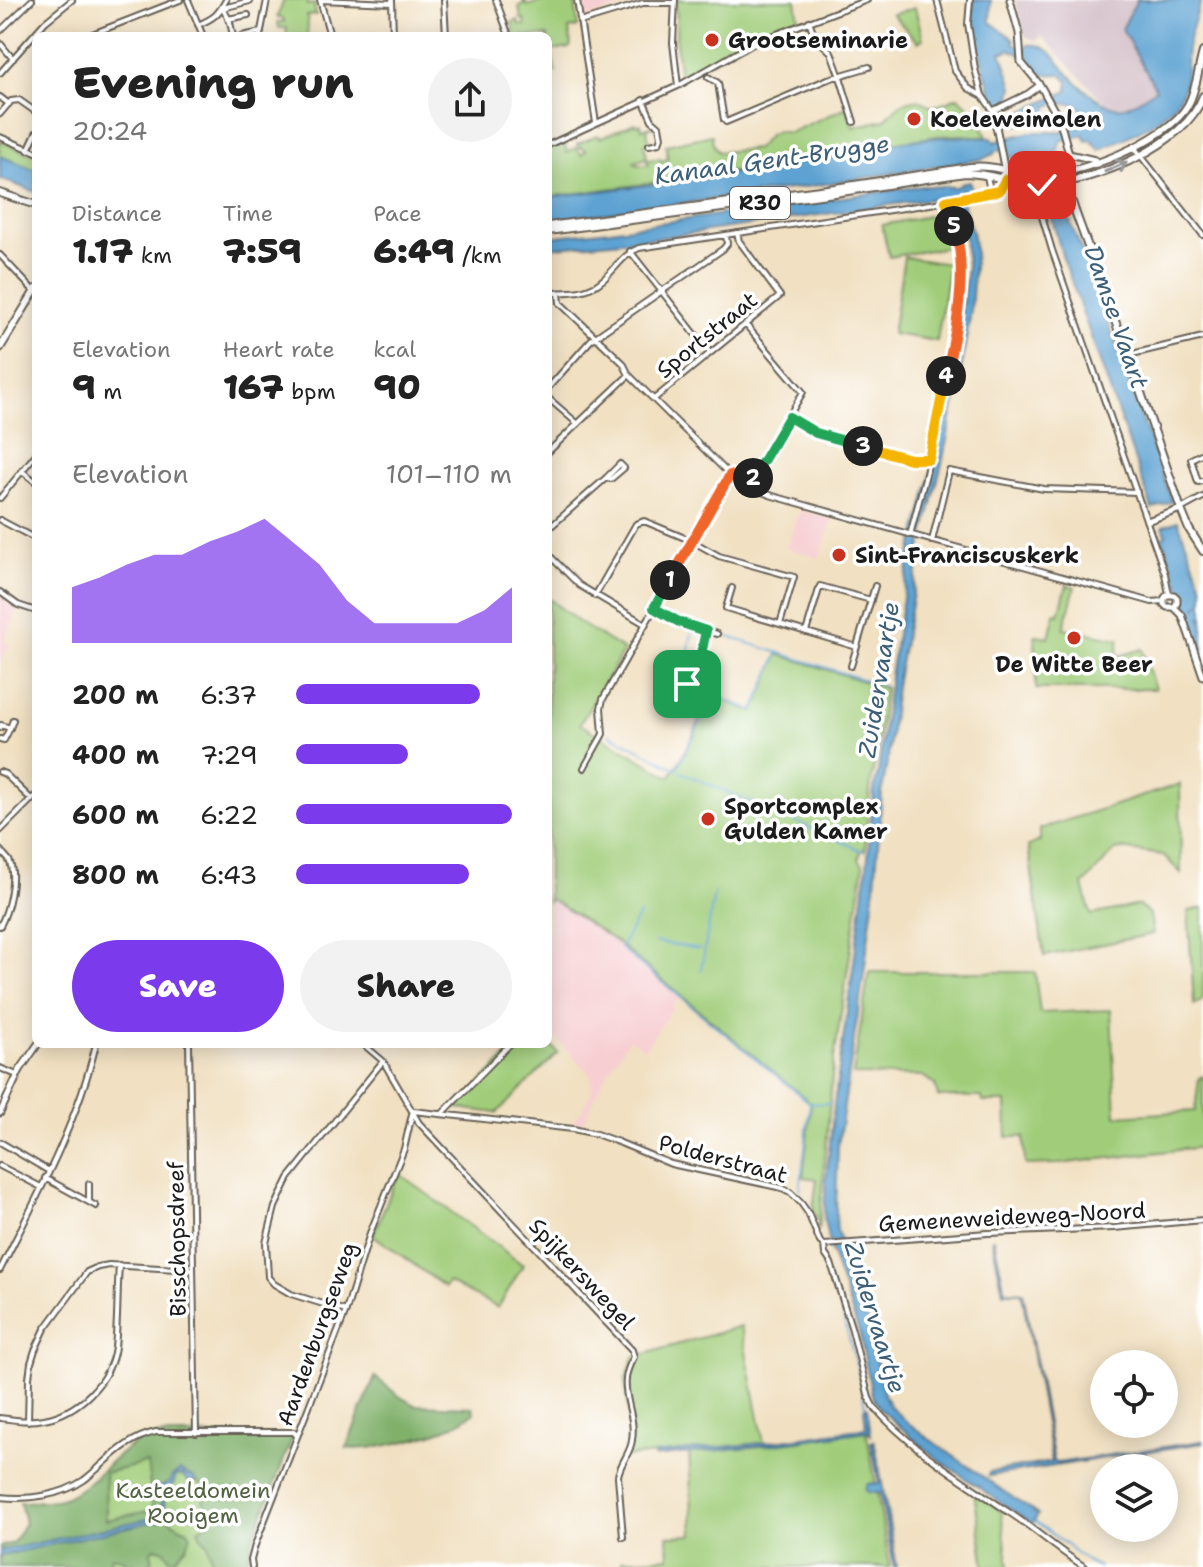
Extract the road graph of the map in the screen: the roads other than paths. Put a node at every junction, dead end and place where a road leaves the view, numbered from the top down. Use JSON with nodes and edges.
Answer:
{"nodes":[{"id":1,"x":32,"y":0,"type":"edge"},
{"id":2,"x":72,"y":0,"type":"edge"},
{"id":3,"x":180,"y":0,"type":"edge"},
{"id":4,"x":188,"y":0,"type":"edge"},
{"id":5,"x":226,"y":0,"type":"edge"},
{"id":6,"x":267,"y":0,"type":"edge"},
{"id":7,"x":320,"y":0,"type":"edge"},
{"id":8,"x":444,"y":0,"type":"edge"},
{"id":9,"x":496,"y":0,"type":"edge"},
{"id":10,"x":577,"y":0,"type":"edge"},
{"id":11,"x":867,"y":0,"type":"edge"},
{"id":12,"x":937,"y":0,"type":"edge"},
{"id":13,"x":970,"y":0,"type":"edge"},
{"id":14,"x":1010,"y":0,"type":"edge"},
{"id":15,"x":250,"y":1,"type":"edge"},
{"id":16,"x":675,"y":1,"type":"edge"},
{"id":17,"x":392,"y":2,"type":"edge"},
{"id":18,"x":223,"y":8,"type":"junction"},
{"id":19,"x":248,"y":15,"type":"dead end"},
{"id":20,"x":228,"y":19,"type":"junction"},
{"id":21,"x":809,"y":21,"type":"junction"},
{"id":22,"x":580,"y":22,"type":"junction"},
{"id":23,"x":198,"y":25,"type":"junction"},
{"id":24,"x":0,"y":31,"type":"edge"},
{"id":25,"x":36,"y":32,"type":"edge"},
{"id":26,"x":97,"y":32,"type":"edge"},
{"id":27,"x":201,"y":32,"type":"edge"},
{"id":28,"x":232,"y":32,"type":"edge"},
{"id":29,"x":260,"y":32,"type":"edge"},
{"id":30,"x":329,"y":32,"type":"edge"},
{"id":31,"x":393,"y":32,"type":"edge"},
{"id":32,"x":446,"y":32,"type":"edge"},
{"id":33,"x":508,"y":32,"type":"edge"},
{"id":34,"x":32,"y":37,"type":"edge"},
{"id":35,"x":0,"y":43,"type":"edge"},
{"id":36,"x":1203,"y":52,"type":"edge"},
{"id":37,"x":13,"y":59,"type":"junction"},
{"id":38,"x":869,"y":67,"type":"dead end"},
{"id":39,"x":0,"y":73,"type":"edge"},
{"id":40,"x":839,"y":75,"type":"junction"},
{"id":41,"x":708,"y":77,"type":"dead end"},
{"id":42,"x":1040,"y":85,"type":"junction"},
{"id":43,"x":678,"y":86,"type":"junction"},
{"id":44,"x":982,"y":95,"type":"junction"},
{"id":45,"x":1203,"y":96,"type":"edge"},
{"id":46,"x":0,"y":97,"type":"edge"},
{"id":47,"x":643,"y":100,"type":"junction"},
{"id":48,"x":9,"y":104,"type":"junction"},
{"id":49,"x":32,"y":109,"type":"edge"},
{"id":50,"x":993,"y":111,"type":"junction"},
{"id":51,"x":0,"y":114,"type":"edge"},
{"id":52,"x":854,"y":122,"type":"dead end"},
{"id":53,"x":596,"y":123,"type":"junction"},
{"id":54,"x":0,"y":137,"type":"edge"},
{"id":55,"x":32,"y":142,"type":"edge"},
{"id":56,"x":552,"y":142,"type":"edge"},
{"id":57,"x":649,"y":145,"type":"dead end"},
{"id":58,"x":1134,"y":147,"type":"junction"},
{"id":59,"x":28,"y":150,"type":"junction"},
{"id":60,"x":32,"y":151,"type":"edge"},
{"id":61,"x":1069,"y":154,"type":"junction"},
{"id":62,"x":1140,"y":155,"type":"junction"},
{"id":63,"x":1097,"y":164,"type":"junction"},
{"id":64,"x":1004,"y":169,"type":"junction"},
{"id":65,"x":1071,"y":170,"type":"junction"},
{"id":66,"x":986,"y":174,"type":"junction"},
{"id":67,"x":1042,"y":175,"type":"junction"},
{"id":68,"x":1006,"y":179,"type":"junction"},
{"id":69,"x":1070,"y":181,"type":"junction"},
{"id":70,"x":1034,"y":184,"type":"junction"},
{"id":71,"x":0,"y":193,"type":"edge"},
{"id":72,"x":986,"y":194,"type":"junction"},
{"id":73,"x":949,"y":200,"type":"junction"},
{"id":74,"x":32,"y":204,"type":"edge"},
{"id":75,"x":552,"y":228,"type":"edge"},
{"id":76,"x":552,"y":228,"type":"edge"},
{"id":77,"x":737,"y":233,"type":"junction"},
{"id":78,"x":726,"y":235,"type":"junction"},
{"id":79,"x":1203,"y":235,"type":"edge"},
{"id":80,"x":630,"y":251,"type":"junction"},
{"id":81,"x":0,"y":255,"type":"edge"},
{"id":82,"x":32,"y":288,"type":"edge"},
{"id":83,"x":661,"y":292,"type":"junction"},
{"id":84,"x":552,"y":293,"type":"edge"},
{"id":85,"x":559,"y":293,"type":"junction"},
{"id":86,"x":32,"y":296,"type":"edge"},
{"id":87,"x":745,"y":324,"type":"junction"},
{"id":88,"x":595,"y":337,"type":"junction"},
{"id":89,"x":1203,"y":337,"type":"edge"},
{"id":90,"x":0,"y":348,"type":"edge"},
{"id":91,"x":710,"y":353,"type":"junction"},
{"id":92,"x":1127,"y":355,"type":"junction"},
{"id":93,"x":629,"y":375,"type":"junction"},
{"id":94,"x":552,"y":384,"type":"edge"},
{"id":95,"x":654,"y":399,"type":"junction"},
{"id":96,"x":552,"y":401,"type":"edge"},
{"id":97,"x":789,"y":417,"type":"junction"},
{"id":98,"x":578,"y":424,"type":"junction"},
{"id":99,"x":552,"y":448,"type":"edge"},
{"id":100,"x":1203,"y":453,"type":"edge"},
{"id":101,"x":32,"y":459,"type":"edge"},
{"id":102,"x":929,"y":459,"type":"junction"},
{"id":103,"x":22,"y":471,"type":"junction"},
{"id":104,"x":730,"y":475,"type":"junction"},
{"id":105,"x":606,"y":478,"type":"dead end"},
{"id":106,"x":32,"y":479,"type":"edge"},
{"id":107,"x":1203,"y":481,"type":"edge"},
{"id":108,"x":748,"y":487,"type":"junction"},
{"id":109,"x":1137,"y":492,"type":"junction"},
{"id":110,"x":1203,"y":497,"type":"edge"},
{"id":111,"x":0,"y":498,"type":"edge"},
{"id":112,"x":1181,"y":509,"type":"junction"},
{"id":113,"x":0,"y":520,"type":"edge"},
{"id":114,"x":1147,"y":521,"type":"junction"},
{"id":115,"x":552,"y":525,"type":"edge"},
{"id":116,"x":910,"y":535,"type":"junction"},
{"id":117,"x":32,"y":537,"type":"edge"},
{"id":118,"x":929,"y":540,"type":"junction"},
{"id":119,"x":692,"y":541,"type":"junction"},
{"id":120,"x":1203,"y":551,"type":"edge"},
{"id":121,"x":552,"y":558,"type":"edge"},
{"id":122,"x":875,"y":586,"type":"dead end"},
{"id":123,"x":732,"y":588,"type":"dead end"},
{"id":124,"x":0,"y":592,"type":"edge"},
{"id":125,"x":1169,"y":594,"type":"junction"},
{"id":126,"x":595,"y":596,"type":"junction"},
{"id":127,"x":871,"y":600,"type":"junction"},
{"id":128,"x":1163,"y":601,"type":"junction"},
{"id":129,"x":1174,"y":607,"type":"junction"},
{"id":130,"x":654,"y":608,"type":"junction"},
{"id":131,"x":32,"y":610,"type":"edge"},
{"id":132,"x":645,"y":624,"type":"junction"},
{"id":133,"x":780,"y":624,"type":"junction"},
{"id":134,"x":706,"y":631,"type":"junction"},
{"id":135,"x":806,"y":632,"type":"junction"},
{"id":136,"x":717,"y":634,"type":"dead end"},
{"id":137,"x":857,"y":647,"type":"junction"},
{"id":138,"x":851,"y":666,"type":"dead end"},
{"id":139,"x":1203,"y":676,"type":"edge"},
{"id":140,"x":701,"y":687,"type":"dead end"},
{"id":141,"x":13,"y":720,"type":"dead end"},
{"id":142,"x":0,"y":728,"type":"edge"},
{"id":143,"x":10,"y":728,"type":"junction"},
{"id":144,"x":0,"y":739,"type":"edge"},
{"id":145,"x":584,"y":768,"type":"dead end"},
{"id":146,"x":0,"y":772,"type":"edge"},
{"id":147,"x":32,"y":795,"type":"edge"},
{"id":148,"x":32,"y":799,"type":"edge"},
{"id":149,"x":0,"y":831,"type":"edge"},
{"id":150,"x":0,"y":850,"type":"edge"},
{"id":151,"x":0,"y":926,"type":"edge"},
{"id":152,"x":35,"y":1048,"type":"edge"},
{"id":153,"x":95,"y":1048,"type":"edge"},
{"id":154,"x":189,"y":1048,"type":"edge"},
{"id":155,"x":368,"y":1048,"type":"edge"},
{"id":156,"x":506,"y":1048,"type":"edge"},
{"id":157,"x":383,"y":1061,"type":"junction"},
{"id":158,"x":0,"y":1068,"type":"edge"},
{"id":159,"x":17,"y":1075,"type":"junction"},
{"id":160,"x":413,"y":1111,"type":"junction"},
{"id":161,"x":0,"y":1113,"type":"edge"},
{"id":162,"x":442,"y":1114,"type":"junction"},
{"id":163,"x":0,"y":1142,"type":"edge"},
{"id":164,"x":0,"y":1166,"type":"edge"},
{"id":165,"x":49,"y":1171,"type":"junction"},
{"id":166,"x":45,"y":1178,"type":"junction"},
{"id":167,"x":89,"y":1184,"type":"dead end"},
{"id":168,"x":41,"y":1187,"type":"junction"},
{"id":169,"x":89,"y":1202,"type":"junction"},
{"id":170,"x":96,"y":1206,"type":"dead end"},
{"id":171,"x":1203,"y":1220,"type":"edge"},
{"id":172,"x":826,"y":1245,"type":"junction"},
{"id":173,"x":119,"y":1265,"type":"junction"},
{"id":174,"x":0,"y":1270,"type":"edge"},
{"id":175,"x":193,"y":1270,"type":"junction"},
{"id":176,"x":346,"y":1311,"type":"junction"},
{"id":177,"x":0,"y":1418,"type":"edge"},
{"id":178,"x":28,"y":1421,"type":"junction"},
{"id":179,"x":196,"y":1433,"type":"junction"},
{"id":180,"x":297,"y":1436,"type":"junction"},
{"id":181,"x":0,"y":1497,"type":"edge"},
{"id":182,"x":623,"y":1537,"type":"dead end"},
{"id":183,"x":252,"y":1567,"type":"edge"},
{"id":184,"x":1085,"y":1567,"type":"edge"}],
"edges":[{"from":1,"to":24,"type":"street"},
{"from":2,"to":25,"type":"street"},
{"from":3,"to":26,"type":"street"},
{"from":4,"to":23,"type":"street"},
{"from":5,"to":18,"type":"street"},
{"from":6,"to":29,"type":"street"},
{"from":7,"to":17,"type":"street"},
{"from":7,"to":30,"type":"street"},
{"from":8,"to":32,"type":"street"},
{"from":9,"to":33,"type":"street"},
{"from":10,"to":22,"type":"street"},
{"from":11,"to":21,"type":"street"},
{"from":12,"to":44,"type":"street"},
{"from":13,"to":44,"type":"street"},
{"from":14,"to":42,"type":"street"},
{"from":15,"to":18,"type":"street"},
{"from":16,"to":22,"type":"street"},
{"from":16,"to":43,"type":"street"},
{"from":17,"to":31,"type":"street"},
{"from":18,"to":20,"type":"street"},
{"from":18,"to":23,"type":"street"},
{"from":19,"to":20,"type":"street"},
{"from":20,"to":28,"type":"street"},
{"from":21,"to":40,"type":"street"},
{"from":21,"to":43,"type":"street"},
{"from":22,"to":53,"type":"street"},
{"from":23,"to":27,"type":"street"},
{"from":34,"to":37,"type":"street"},
{"from":35,"to":37,"type":"street"},
{"from":36,"to":58,"type":"main road","number":"R30"},
{"from":37,"to":39,"type":"street"},
{"from":38,"to":40,"type":"street"},
{"from":40,"to":41,"type":"street"},
{"from":40,"to":52,"type":"street"},
{"from":42,"to":50,"type":"street"},
{"from":42,"to":61,"type":"street"},
{"from":43,"to":47,"type":"street"},
{"from":44,"to":50,"type":"street"},
{"from":45,"to":62,"type":"main road","number":"R30"},
{"from":46,"to":48,"type":"street"},
{"from":47,"to":53,"type":"street"},
{"from":47,"to":57,"type":"street"},
{"from":48,"to":49,"type":"street"},
{"from":48,"to":51,"type":"street"},
{"from":50,"to":64,"type":"street"},
{"from":53,"to":56,"type":"street"},
{"from":54,"to":59,"type":"street"},
{"from":55,"to":59,"type":"street"},
{"from":58,"to":62,"type":"street"},
{"from":58,"to":63,"type":"main road","number":"R30"},
{"from":59,"to":60,"type":"street"},
{"from":61,"to":63,"type":"street"},
{"from":61,"to":65,"type":"street"},
{"from":69,"to":62,"type":"main road","number":"R30","one_way":true},
{"from":62,"to":79,"type":"street"},
{"from":63,"to":65,"type":"main road","number":"R30"},
{"from":64,"to":67,"type":"main road","number":"R30"},
{"from":64,"to":68,"type":"street"},
{"from":64,"to":75,"type":"main road","number":"R30"},
{"from":65,"to":67,"type":"main road","number":"R30"},
{"from":65,"to":69,"type":"street"},
{"from":66,"to":68,"type":"main road","number":"R30"},
{"from":66,"to":72,"type":"street"},
{"from":66,"to":76,"type":"main road","number":"R30"},
{"from":67,"to":70,"type":"street"},
{"from":68,"to":70,"type":"main road","number":"R30"},
{"from":68,"to":72,"type":"street"},
{"from":69,"to":70,"type":"main road","number":"R30"},
{"from":69,"to":92,"type":"main road"},
{"from":70,"to":109,"type":"street"},
{"from":71,"to":74,"type":"main road"},
{"from":72,"to":73,"type":"street"},
{"from":73,"to":77,"type":"street"},
{"from":73,"to":102,"type":"street"},
{"from":77,"to":78,"type":"street"},
{"from":77,"to":87,"type":"street","name":"Sportstraat"},
{"from":78,"to":80,"type":"street"},
{"from":78,"to":83,"type":"street"},
{"from":80,"to":83,"type":"street"},
{"from":80,"to":85,"type":"street"},
{"from":81,"to":82,"type":"street"},
{"from":83,"to":88,"type":"street"},
{"from":83,"to":91,"type":"street"},
{"from":84,"to":85,"type":"street"},
{"from":85,"to":88,"type":"street"},
{"from":86,"to":90,"type":"main road"},
{"from":87,"to":91,"type":"street","name":"Sportstraat"},
{"from":87,"to":97,"type":"street"},
{"from":88,"to":93,"type":"street"},
{"from":88,"to":94,"type":"street"},
{"from":89,"to":92,"type":"street"},
{"from":91,"to":95,"type":"street","name":"Sportstraat"},
{"from":92,"to":112,"type":"main road"},
{"from":93,"to":95,"type":"street"},
{"from":93,"to":98,"type":"street"},
{"from":95,"to":104,"type":"street"},
{"from":96,"to":98,"type":"street"},
{"from":97,"to":102,"type":"street"},
{"from":97,"to":108,"type":"street"},
{"from":98,"to":99,"type":"street"},
{"from":100,"to":107,"type":"street"},
{"from":101,"to":103,"type":"street"},
{"from":102,"to":116,"type":"street"},
{"from":103,"to":106,"type":"street"},
{"from":103,"to":111,"type":"street"},
{"from":104,"to":108,"type":"street"},
{"from":104,"to":119,"type":"street"},
{"from":105,"to":115,"type":"street"},
{"from":108,"to":116,"type":"street"},
{"from":109,"to":114,"type":"street"},
{"from":109,"to":118,"type":"street"},
{"from":110,"to":112,"type":"street"},
{"from":112,"to":114,"type":"street"},
{"from":112,"to":120,"type":"main road"},
{"from":113,"to":117,"type":"street"},
{"from":114,"to":125,"type":"street"},
{"from":116,"to":118,"type":"street"},
{"from":118,"to":128,"type":"street"},
{"from":119,"to":126,"type":"street"},
{"from":119,"to":130,"type":"street"},
{"from":119,"to":133,"type":"street"},
{"from":121,"to":126,"type":"street"},
{"from":122,"to":127,"type":"street"},
{"from":123,"to":133,"type":"street"},
{"from":124,"to":131,"type":"street"},
{"from":125,"to":128,"type":"street"},
{"from":125,"to":129,"type":"street"},
{"from":126,"to":132,"type":"street"},
{"from":127,"to":135,"type":"street"},
{"from":127,"to":137,"type":"street"},
{"from":128,"to":129,"type":"street"},
{"from":129,"to":139,"type":"street"},
{"from":130,"to":132,"type":"street"},
{"from":130,"to":134,"type":"street"},
{"from":132,"to":145,"type":"street"},
{"from":133,"to":135,"type":"street"},
{"from":134,"to":136,"type":"street"},
{"from":134,"to":140,"type":"street"},
{"from":135,"to":137,"type":"street"},
{"from":137,"to":138,"type":"street"},
{"from":141,"to":143,"type":"street"},
{"from":142,"to":143,"type":"street"},
{"from":143,"to":144,"type":"street"},
{"from":146,"to":147,"type":"street"},
{"from":148,"to":149,"type":"street"},
{"from":150,"to":151,"type":"street"},
{"from":152,"to":159,"type":"street"},
{"from":153,"to":165,"type":"street"},
{"from":154,"to":175,"type":"street","name":"Bisschopsdreef"},
{"from":155,"to":157,"type":"street"},
{"from":156,"to":162,"type":"street"},
{"from":157,"to":160,"type":"street"},
{"from":157,"to":176,"type":"street"},
{"from":158,"to":159,"type":"street"},
{"from":159,"to":161,"type":"street"},
{"from":160,"to":162,"type":"street","name":"Polderstraat"},
{"from":160,"to":176,"type":"street","name":"Aardenburgseweg"},
{"from":160,"to":182,"type":"street","name":"Spijkerswegel"},
{"from":162,"to":172,"type":"street","name":"Polderstraat"},
{"from":163,"to":165,"type":"street"},
{"from":164,"to":168,"type":"street"},
{"from":165,"to":166,"type":"street"},
{"from":166,"to":168,"type":"street"},
{"from":166,"to":169,"type":"street"},
{"from":167,"to":169,"type":"street"},
{"from":168,"to":174,"type":"street"},
{"from":169,"to":170,"type":"street"},
{"from":171,"to":172,"type":"street","name":"Gemeneweideweg-Noord"},
{"from":172,"to":184,"type":"street","name":"Polderstraat"},
{"from":173,"to":175,"type":"street"},
{"from":173,"to":178,"type":"street"},
{"from":173,"to":178,"type":"street"},
{"from":175,"to":179,"type":"street","name":"Bisschopsdreef"},
{"from":176,"to":180,"type":"street","name":"Aardenburgseweg"},
{"from":177,"to":178,"type":"street"},
{"from":179,"to":180,"type":"street"},
{"from":179,"to":181,"type":"street"},
{"from":180,"to":183,"type":"street","name":"Aardenburgseweg"}]}
